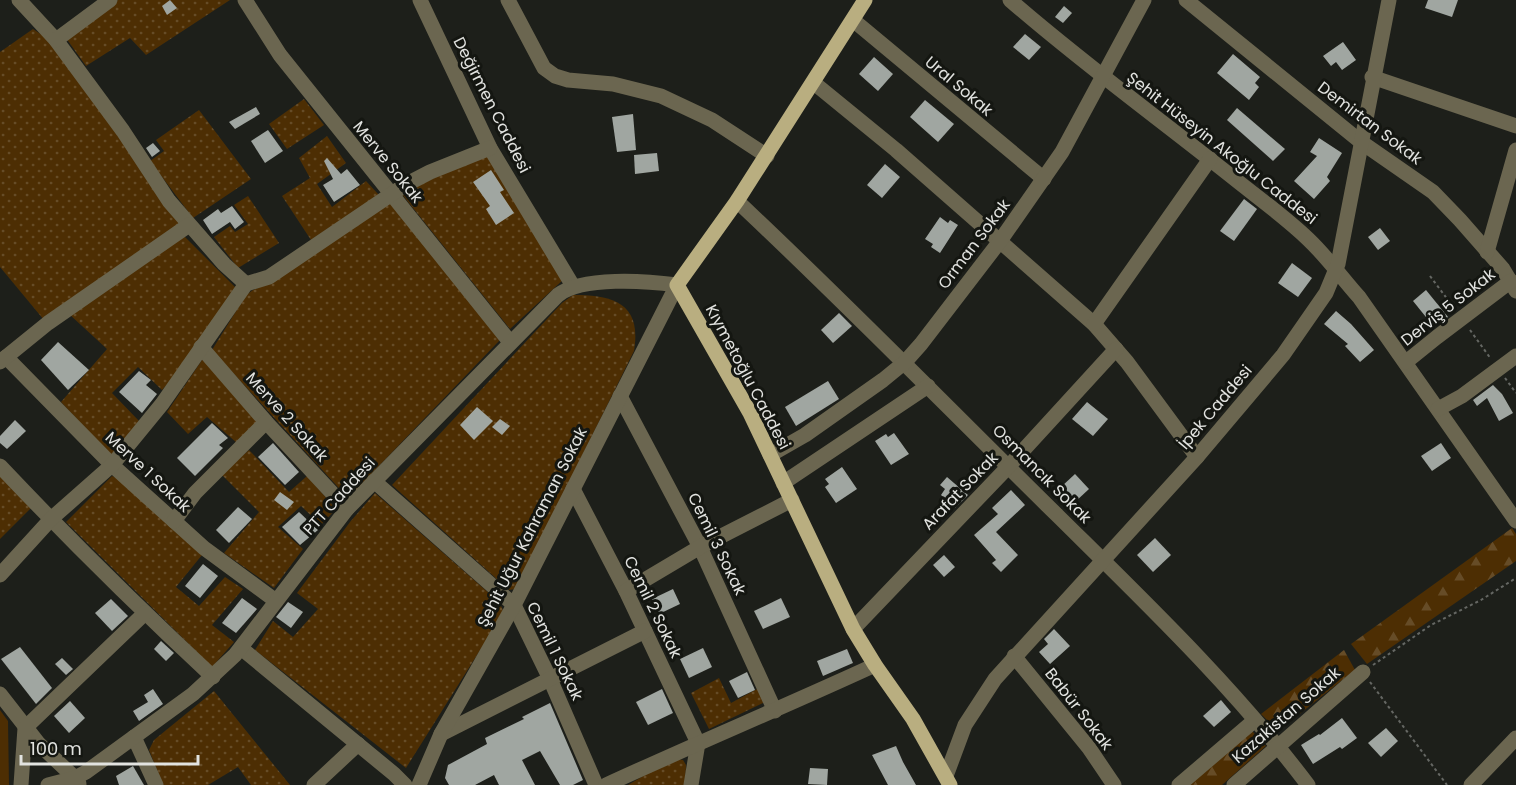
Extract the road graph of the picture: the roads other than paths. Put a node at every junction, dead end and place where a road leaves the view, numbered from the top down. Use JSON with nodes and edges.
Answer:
{"nodes":[{"id":1,"x":18,"y":0,"type":"edge"},
{"id":2,"x":110,"y":0,"type":"edge"},
{"id":3,"x":245,"y":0,"type":"edge"},
{"id":4,"x":420,"y":0,"type":"edge"},
{"id":5,"x":508,"y":0,"type":"edge"},
{"id":6,"x":866,"y":0,"type":"edge"},
{"id":7,"x":1010,"y":0,"type":"edge"},
{"id":8,"x":1144,"y":0,"type":"edge"},
{"id":9,"x":1186,"y":0,"type":"edge"},
{"id":10,"x":1389,"y":0,"type":"edge"},
{"id":11,"x":853,"y":20,"type":"junction"},
{"id":12,"x":56,"y":40,"type":"junction"},
{"id":13,"x":1102,"y":77,"type":"junction"},
{"id":14,"x":1372,"y":77,"type":"junction"},
{"id":15,"x":814,"y":83,"type":"junction"},
{"id":16,"x":1516,"y":126,"type":"edge"},
{"id":17,"x":1360,"y":142,"type":"junction"},
{"id":18,"x":490,"y":148,"type":"junction"},
{"id":19,"x":1516,"y":150,"type":"edge"},
{"id":20,"x":767,"y":156,"type":"junction"},
{"id":21,"x":1210,"y":159,"type":"junction"},
{"id":22,"x":1044,"y":179,"type":"junction"},
{"id":23,"x":391,"y":194,"type":"junction"},
{"id":24,"x":737,"y":201,"type":"junction"},
{"id":25,"x":189,"y":225,"type":"junction"},
{"id":26,"x":1000,"y":241,"type":"junction"},
{"id":27,"x":1487,"y":252,"type":"junction"},
{"id":28,"x":1336,"y":271,"type":"junction"},
{"id":29,"x":246,"y":284,"type":"junction"},
{"id":30,"x":677,"y":285,"type":"junction"},
{"id":31,"x":573,"y":286,"type":"junction"},
{"id":32,"x":1514,"y":286,"type":"edge"},
{"id":33,"x":1094,"y":324,"type":"junction"},
{"id":34,"x":510,"y":342,"type":"junction"},
{"id":35,"x":201,"y":347,"type":"junction"},
{"id":36,"x":1116,"y":349,"type":"junction"},
{"id":37,"x":1516,"y":356,"type":"edge"},
{"id":38,"x":3,"y":360,"type":"edge"},
{"id":39,"x":905,"y":362,"type":"junction"},
{"id":40,"x":1406,"y":362,"type":"junction"},
{"id":41,"x":928,"y":386,"type":"junction"},
{"id":42,"x":620,"y":396,"type":"junction"},
{"id":43,"x":1438,"y":409,"type":"junction"},
{"id":44,"x":266,"y":422,"type":"junction"},
{"id":45,"x":770,"y":454,"type":"junction"},
{"id":46,"x":1197,"y":457,"type":"junction"},
{"id":47,"x":112,"y":465,"type":"junction"},
{"id":48,"x":0,"y":466,"type":"edge"},
{"id":49,"x":1008,"y":467,"type":"junction"},
{"id":50,"x":374,"y":481,"type":"junction"},
{"id":51,"x":783,"y":483,"type":"junction"},
{"id":52,"x":573,"y":489,"type":"junction"},
{"id":53,"x":792,"y":500,"type":"junction"},
{"id":54,"x":347,"y":509,"type":"junction"},
{"id":55,"x":51,"y":519,"type":"junction"},
{"id":56,"x":174,"y":521,"type":"junction"},
{"id":57,"x":1516,"y":521,"type":"edge"},
{"id":58,"x":700,"y":547,"type":"junction"},
{"id":59,"x":1104,"y":561,"type":"junction"},
{"id":60,"x":0,"y":575,"type":"edge"},
{"id":61,"x":626,"y":591,"type":"junction"},
{"id":62,"x":276,"y":601,"type":"junction"},
{"id":63,"x":514,"y":605,"type":"junction"},
{"id":64,"x":145,"y":614,"type":"junction"},
{"id":65,"x":853,"y":629,"type":"junction"},
{"id":66,"x":645,"y":631,"type":"junction"},
{"id":67,"x":242,"y":648,"type":"junction"},
{"id":68,"x":1014,"y":656,"type":"junction"},
{"id":69,"x":875,"y":665,"type":"junction"},
{"id":70,"x":1363,"y":672,"type":"road end"},
{"id":71,"x":213,"y":677,"type":"junction"},
{"id":72,"x":550,"y":679,"type":"junction"},
{"id":73,"x":0,"y":694,"type":"edge"},
{"id":74,"x":775,"y":711,"type":"junction"},
{"id":75,"x":1255,"y":720,"type":"junction"},
{"id":76,"x":25,"y":728,"type":"junction"},
{"id":77,"x":441,"y":734,"type":"junction"},
{"id":78,"x":134,"y":737,"type":"junction"},
{"id":79,"x":1516,"y":738,"type":"edge"},
{"id":80,"x":698,"y":743,"type":"junction"},
{"id":81,"x":358,"y":744,"type":"junction"},
{"id":82,"x":1278,"y":746,"type":"junction"},
{"id":83,"x":948,"y":780,"type":"edge"},
{"id":84,"x":77,"y":781,"type":"edge"},
{"id":85,"x":21,"y":785,"type":"edge"},
{"id":86,"x":48,"y":785,"type":"edge"},
{"id":87,"x":156,"y":785,"type":"edge"},
{"id":88,"x":314,"y":785,"type":"edge"},
{"id":89,"x":405,"y":785,"type":"edge"},
{"id":90,"x":419,"y":785,"type":"edge"},
{"id":91,"x":596,"y":785,"type":"edge"},
{"id":92,"x":606,"y":785,"type":"edge"},
{"id":93,"x":691,"y":785,"type":"edge"},
{"id":94,"x":1114,"y":785,"type":"edge"},
{"id":95,"x":1179,"y":785,"type":"edge"},
{"id":96,"x":1234,"y":785,"type":"edge"},
{"id":97,"x":1308,"y":785,"type":"edge"},
{"id":98,"x":1471,"y":785,"type":"edge"}],
"edges":[{"from":1,"to":12,"type":"street"},
{"from":2,"to":12,"type":"street"},
{"from":3,"to":23,"type":"street","name":"Merve Sokak"},
{"from":4,"to":18,"type":"street","name":"Değirmen Caddesi"},
{"from":5,"to":20,"type":"street"},
{"from":6,"to":11,"type":"main road"},
{"from":7,"to":13,"type":"street","name":"Şehit Hüseyin Akoğlu Caddesi"},
{"from":8,"to":13,"type":"street","name":"Orman Sokak"},
{"from":9,"to":17,"type":"street","name":"Demirtan Sokak"},
{"from":10,"to":14,"type":"street","name":"İpek Caddesi"},
{"from":11,"to":15,"type":"main road"},
{"from":11,"to":22,"type":"street","name":"Ural Sokak"},
{"from":12,"to":25,"type":"street"},
{"from":13,"to":21,"type":"street","name":"Şehit Hüseyin Akoğlu Caddesi"},
{"from":13,"to":22,"type":"street","name":"Orman Sokak"},
{"from":14,"to":16,"type":"street"},
{"from":14,"to":17,"type":"street","name":"İpek Caddesi"},
{"from":15,"to":20,"type":"main road"},
{"from":15,"to":26,"type":"street"},
{"from":17,"to":27,"type":"street","name":"Demirtan Sokak"},
{"from":17,"to":28,"type":"street","name":"İpek Caddesi"},
{"from":18,"to":23,"type":"street"},
{"from":18,"to":31,"type":"street","name":"Değirmen Caddesi"},
{"from":19,"to":27,"type":"street"},
{"from":20,"to":24,"type":"main road"},
{"from":21,"to":28,"type":"street","name":"Şehit Hüseyin Akoğlu Caddesi"},
{"from":21,"to":33,"type":"street"},
{"from":22,"to":26,"type":"street","name":"Orman Sokak"},
{"from":23,"to":29,"type":"street"},
{"from":23,"to":34,"type":"street","name":"Merve Sokak"},
{"from":24,"to":30,"type":"main road"},
{"from":24,"to":39,"type":"street","name":"Osmancık Sokak"},
{"from":25,"to":29,"type":"street"},
{"from":25,"to":38,"type":"street"},
{"from":26,"to":33,"type":"street"},
{"from":26,"to":39,"type":"street","name":"Orman Sokak"},
{"from":27,"to":32,"type":"street","name":"Demirtan Sokak"},
{"from":28,"to":40,"type":"street","name":"Şehit Hüseyin Akoğlu Caddesi"},
{"from":28,"to":46,"type":"street","name":"İpek Caddesi"},
{"from":29,"to":35,"type":"street"},
{"from":30,"to":31,"type":"street"},
{"from":30,"to":42,"type":"street","name":"Şehit Uğur Kahraman Sokak"},
{"from":30,"to":45,"type":"main road","name":"Kıymetoğlu Caddesi"},
{"from":31,"to":34,"type":"street","name":"PTT Caddesi"},
{"from":32,"to":40,"type":"street","name":"Derviş 5 Sokak"},
{"from":33,"to":36,"type":"street"},
{"from":34,"to":50,"type":"street","name":"PTT Caddesi"},
{"from":35,"to":44,"type":"street","name":"Merve 2 Sokak"},
{"from":35,"to":47,"type":"street"},
{"from":36,"to":46,"type":"street"},
{"from":36,"to":49,"type":"street","name":"Arafat Sokak"},
{"from":37,"to":43,"type":"street"},
{"from":38,"to":47,"type":"street","name":"Merve 1 Sokak"},
{"from":39,"to":41,"type":"street","name":"Osmancık Sokak"},
{"from":39,"to":45,"type":"street","name":"Orman Sokak"},
{"from":40,"to":43,"type":"street","name":"Şehit Hüseyin Akoğlu Caddesi"},
{"from":41,"to":49,"type":"street","name":"Osmancık Sokak"},
{"from":41,"to":51,"type":"street"},
{"from":42,"to":52,"type":"street","name":"Şehit Uğur Kahraman Sokak"},
{"from":42,"to":58,"type":"street","name":"Cemil 3 Sokak"},
{"from":43,"to":57,"type":"street","name":"Şehit Hüseyin Akoğlu Caddesi"},
{"from":44,"to":54,"type":"street","name":"Merve 2 Sokak"},
{"from":44,"to":56,"type":"street"},
{"from":45,"to":51,"type":"main road","name":"Kıymetoğlu Caddesi"},
{"from":46,"to":59,"type":"street","name":"İpek Caddesi"},
{"from":47,"to":55,"type":"street"},
{"from":47,"to":56,"type":"street","name":"Merve 1 Sokak"},
{"from":48,"to":55,"type":"street"},
{"from":49,"to":59,"type":"street","name":"Osmancık Sokak"},
{"from":49,"to":65,"type":"street","name":"Arafat Sokak"},
{"from":50,"to":54,"type":"street","name":"PTT Caddesi"},
{"from":50,"to":63,"type":"street","name":"Cemil 1 Sokak"},
{"from":51,"to":53,"type":"main road","name":"Kıymetoğlu Caddesi"},
{"from":52,"to":61,"type":"street","name":"Cemil 2 Sokak"},
{"from":52,"to":63,"type":"street","name":"Şehit Uğur Kahraman Sokak"},
{"from":53,"to":58,"type":"street"},
{"from":53,"to":65,"type":"main road","name":"Kıymetoğlu Caddesi"},
{"from":54,"to":62,"type":"street","name":"PTT Caddesi"},
{"from":55,"to":60,"type":"street"},
{"from":55,"to":64,"type":"street"},
{"from":56,"to":62,"type":"street","name":"Merve 1 Sokak"},
{"from":58,"to":61,"type":"street"},
{"from":58,"to":74,"type":"street","name":"Cemil 3 Sokak"},
{"from":59,"to":68,"type":"street","name":"İpek Caddesi"},
{"from":59,"to":75,"type":"street","name":"Osmancık Sokak"},
{"from":61,"to":66,"type":"street","name":"Cemil 2 Sokak"},
{"from":62,"to":67,"type":"street","name":"PTT Caddesi"},
{"from":63,"to":72,"type":"street","name":"Cemil 1 Sokak"},
{"from":63,"to":77,"type":"street","name":"Şehit Uğur Kahraman Sokak"},
{"from":64,"to":71,"type":"street"},
{"from":64,"to":76,"type":"street"},
{"from":65,"to":69,"type":"main road","name":"Kıymetoğlu Caddesi"},
{"from":66,"to":72,"type":"street"},
{"from":66,"to":80,"type":"street","name":"Cemil 2 Sokak"},
{"from":67,"to":71,"type":"street","name":"PTT Caddesi"},
{"from":67,"to":81,"type":"street"},
{"from":68,"to":83,"type":"street","name":"İpek Caddesi"},
{"from":68,"to":94,"type":"street","name":"Babür Sokak"},
{"from":69,"to":74,"type":"street"},
{"from":69,"to":83,"type":"main road","name":"Kıymetoğlu Caddesi"},
{"from":70,"to":82,"type":"street","name":"Kazakistan Sokak"},
{"from":71,"to":78,"type":"street","name":"PTT Caddesi"},
{"from":72,"to":77,"type":"street"},
{"from":72,"to":91,"type":"street","name":"Cemil 1 Sokak"},
{"from":73,"to":76,"type":"street"},
{"from":74,"to":80,"type":"street"},
{"from":75,"to":82,"type":"street","name":"Osmancık Sokak"},
{"from":75,"to":95,"type":"street"},
{"from":76,"to":84,"type":"street"},
{"from":76,"to":85,"type":"street"},
{"from":77,"to":90,"type":"street","name":"Şehit Uğur Kahraman Sokak"},
{"from":78,"to":84,"type":"street","name":"PTT Caddesi"},
{"from":78,"to":87,"type":"street"},
{"from":79,"to":98,"type":"street"},
{"from":80,"to":92,"type":"street"},
{"from":80,"to":93,"type":"street"},
{"from":81,"to":88,"type":"street"},
{"from":81,"to":89,"type":"street"},
{"from":82,"to":96,"type":"street","name":"Kazakistan Sokak"},
{"from":82,"to":97,"type":"street","name":"Osmancık Sokak"},
{"from":84,"to":86,"type":"street","name":"PTT Caddesi"}]}
